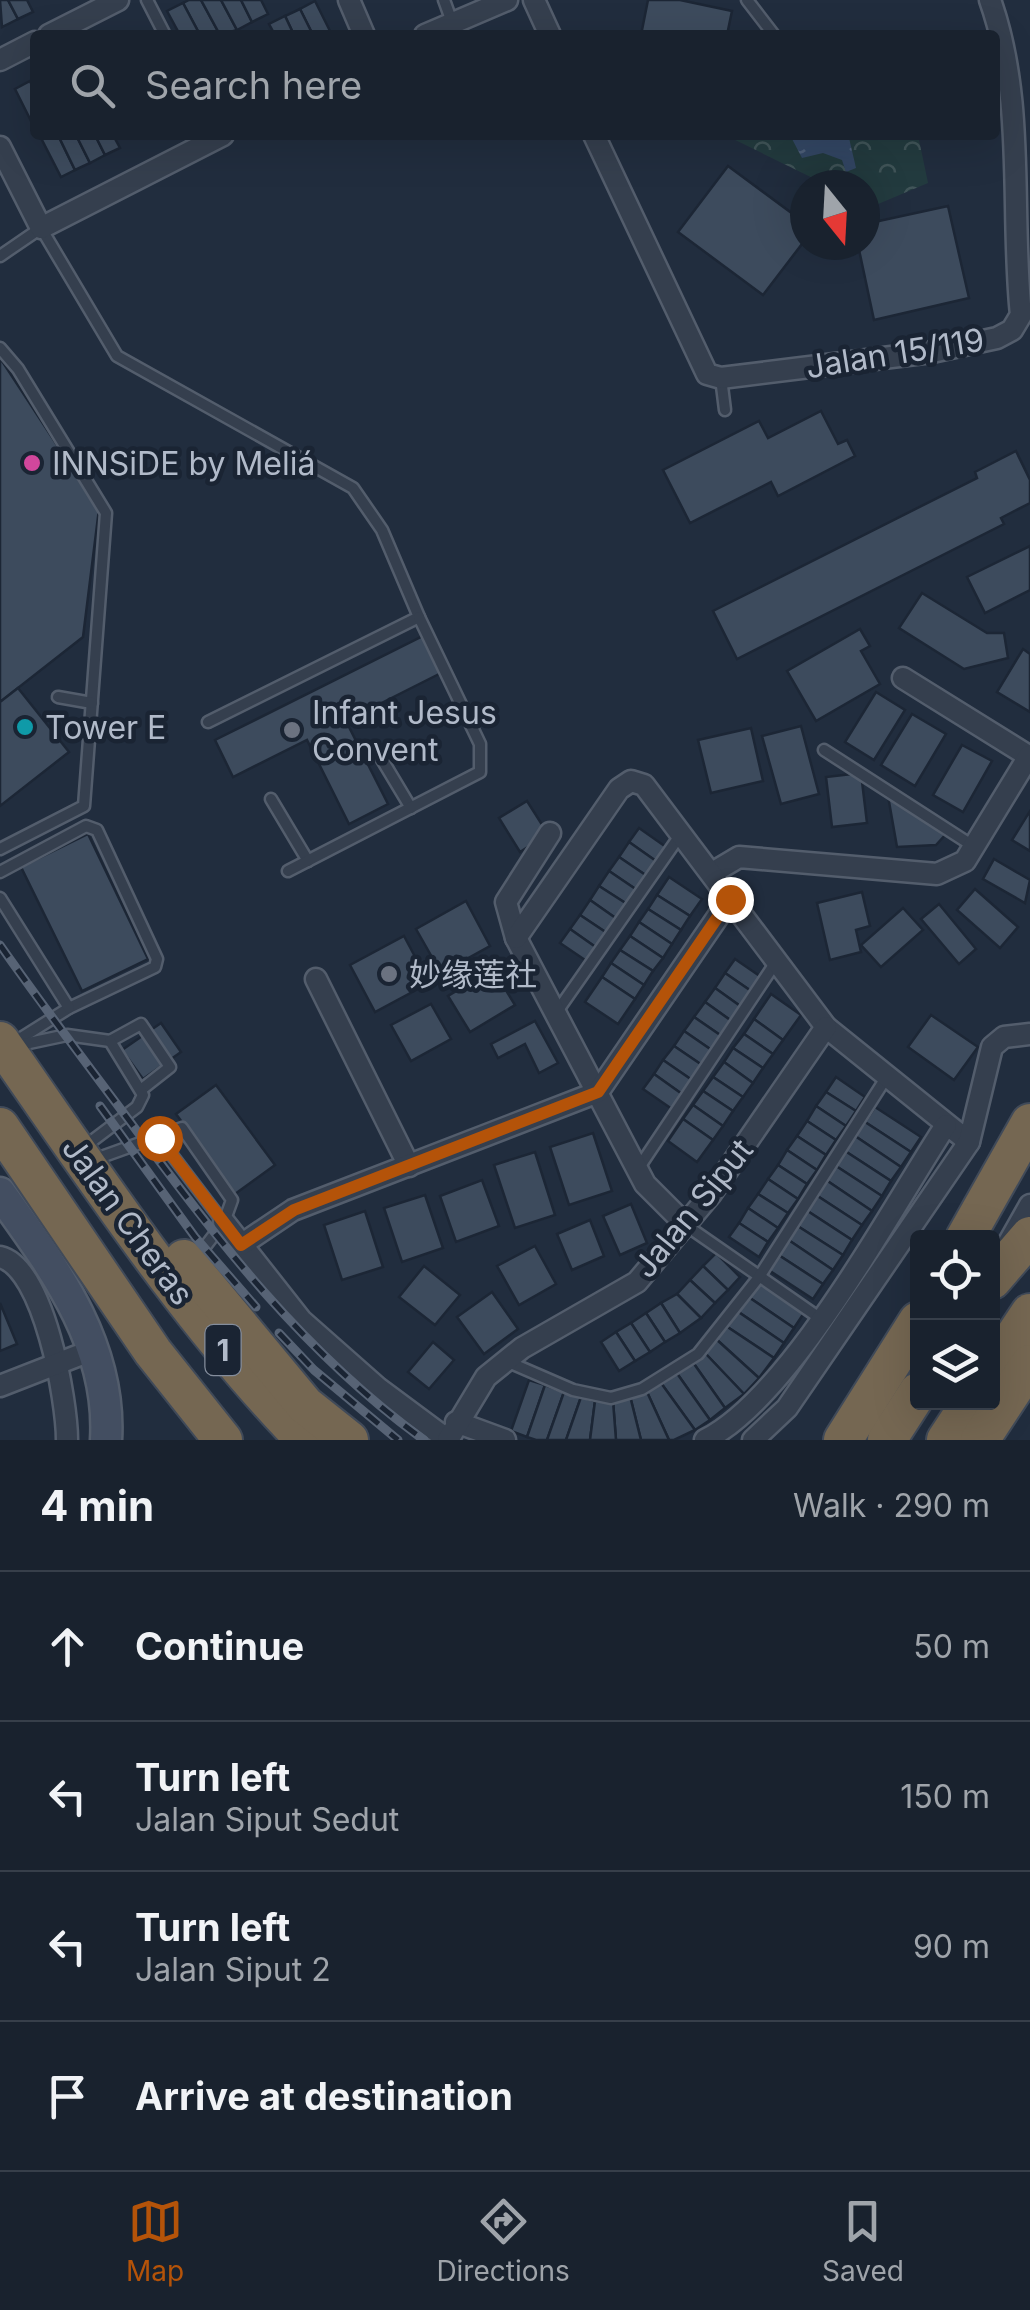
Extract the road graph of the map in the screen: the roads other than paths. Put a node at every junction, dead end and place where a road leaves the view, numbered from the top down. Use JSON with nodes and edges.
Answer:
{"nodes":[{"id":1,"x":118,"y":0,"type":"edge"},
{"id":2,"x":147,"y":0,"type":"edge"},
{"id":3,"x":350,"y":0,"type":"edge"},
{"id":4,"x":444,"y":0,"type":"edge"},
{"id":5,"x":507,"y":0,"type":"edge"},
{"id":6,"x":534,"y":0,"type":"edge"},
{"id":7,"x":747,"y":0,"type":"edge"},
{"id":8,"x":990,"y":0,"type":"edge"},
{"id":9,"x":452,"y":23,"type":"junction"},
{"id":10,"x":59,"y":30,"type":"edge"},
{"id":11,"x":162,"y":30,"type":"edge"},
{"id":12,"x":362,"y":30,"type":"edge"},
{"id":13,"x":436,"y":30,"type":"edge"},
{"id":14,"x":548,"y":30,"type":"edge"},
{"id":15,"x":770,"y":30,"type":"edge"},
{"id":16,"x":998,"y":30,"type":"edge"},
{"id":17,"x":1000,"y":40,"type":"edge"},
{"id":18,"x":30,"y":45,"type":"edge"},
{"id":19,"x":0,"y":60,"type":"edge"},
{"id":20,"x":211,"y":140,"type":"edge"},
{"id":21,"x":596,"y":140,"type":"edge"},
{"id":22,"x":0,"y":146,"type":"edge"},
{"id":23,"x":42,"y":228,"type":"junction"},
{"id":24,"x":0,"y":256,"type":"edge"},
{"id":25,"x":0,"y":348,"type":"edge"},
{"id":26,"x":721,"y":378,"type":"junction"},
{"id":27,"x":725,"y":410,"type":"dead end"},
{"id":28,"x":420,"y":617,"type":"junction"},
{"id":29,"x":903,"y":678,"type":"dead end"},
{"id":30,"x":58,"y":698,"type":"dead end"},
{"id":31,"x":92,"y":703,"type":"junction"},
{"id":32,"x":208,"y":722,"type":"dead end"},
{"id":33,"x":376,"y":748,"type":"dead end"},
{"id":34,"x":824,"y":750,"type":"dead end"},
{"id":35,"x":1030,"y":757,"type":"edge"},
{"id":36,"x":271,"y":799,"type":"dead end"},
{"id":37,"x":410,"y":808,"type":"junction"},
{"id":38,"x":550,"y":833,"type":"dead end"},
{"id":39,"x":681,"y":834,"type":"junction"},
{"id":40,"x":974,"y":847,"type":"junction"},
{"id":41,"x":0,"y":849,"type":"edge"},
{"id":42,"x":308,"y":861,"type":"junction"},
{"id":43,"x":288,"y":871,"type":"dead end"},
{"id":44,"x":0,"y":872,"type":"edge"},
{"id":45,"x":712,"y":873,"type":"junction"},
{"id":46,"x":0,"y":898,"type":"edge"},
{"id":47,"x":730,"y":899,"type":"junction"},
{"id":48,"x":516,"y":938,"type":"junction"},
{"id":49,"x":777,"y":961,"type":"junction"},
{"id":50,"x":316,"y":978,"type":"dead end"},
{"id":51,"x":69,"y":1008,"type":"junction"},
{"id":52,"x":556,"y":1013,"type":"junction"},
{"id":53,"x":826,"y":1027,"type":"junction"},
{"id":54,"x":1028,"y":1035,"type":"edge"},
{"id":55,"x":110,"y":1041,"type":"junction"},
{"id":56,"x":2,"y":1044,"type":"edge"},
{"id":57,"x":886,"y":1078,"type":"junction"},
{"id":58,"x":0,"y":1086,"type":"edge"},
{"id":59,"x":142,"y":1089,"type":"junction"},
{"id":60,"x":598,"y":1092,"type":"junction"},
{"id":61,"x":1030,"y":1123,"type":"edge"},
{"id":62,"x":946,"y":1125,"type":"junction"},
{"id":63,"x":0,"y":1126,"type":"edge"},
{"id":64,"x":159,"y":1138,"type":"junction"},
{"id":65,"x":968,"y":1142,"type":"junction"},
{"id":66,"x":81,"y":1158,"type":"junction"},
{"id":67,"x":410,"y":1166,"type":"junction"},
{"id":68,"x":638,"y":1169,"type":"junction"},
{"id":69,"x":0,"y":1193,"type":"edge"},
{"id":70,"x":1030,"y":1205,"type":"edge"},
{"id":71,"x":116,"y":1208,"type":"junction"},
{"id":72,"x":224,"y":1222,"type":"junction"},
{"id":73,"x":687,"y":1226,"type":"junction"},
{"id":74,"x":970,"y":1230,"type":"edge"},
{"id":75,"x":1030,"y":1236,"type":"edge"},
{"id":76,"x":241,"y":1245,"type":"junction"},
{"id":77,"x":0,"y":1257,"type":"edge"},
{"id":78,"x":1000,"y":1258,"type":"edge"},
{"id":79,"x":190,"y":1265,"type":"junction"},
{"id":80,"x":144,"y":1266,"type":"junction"},
{"id":81,"x":1000,"y":1271,"type":"edge"},
{"id":82,"x":759,"y":1277,"type":"junction"},
{"id":83,"x":1030,"y":1313,"type":"edge"},
{"id":84,"x":821,"y":1319,"type":"junction"},
{"id":85,"x":910,"y":1333,"type":"edge"},
{"id":86,"x":95,"y":1348,"type":"junction"},
{"id":87,"x":1000,"y":1358,"type":"edge"},
{"id":88,"x":506,"y":1361,"type":"junction"},
{"id":89,"x":60,"y":1363,"type":"junction"},
{"id":90,"x":1030,"y":1364,"type":"edge"},
{"id":91,"x":0,"y":1386,"type":"edge"},
{"id":92,"x":910,"y":1404,"type":"edge"},
{"id":93,"x":966,"y":1410,"type":"edge"},
{"id":94,"x":451,"y":1434,"type":"edge"},
{"id":95,"x":67,"y":1440,"type":"edge"},
{"id":96,"x":106,"y":1440,"type":"edge"},
{"id":97,"x":222,"y":1440,"type":"edge"},
{"id":98,"x":272,"y":1440,"type":"edge"},
{"id":99,"x":305,"y":1440,"type":"edge"},
{"id":100,"x":349,"y":1440,"type":"edge"},
{"id":101,"x":505,"y":1440,"type":"edge"},
{"id":102,"x":704,"y":1440,"type":"edge"},
{"id":103,"x":753,"y":1440,"type":"edge"},
{"id":104,"x":842,"y":1440,"type":"edge"},
{"id":105,"x":887,"y":1440,"type":"edge"},
{"id":106,"x":946,"y":1440,"type":"edge"},
{"id":107,"x":980,"y":1440,"type":"edge"}],
"edges":[{"from":1,"to":10,"type":"street"},
{"from":2,"to":11,"type":"lane"},
{"from":3,"to":12,"type":"street"},
{"from":4,"to":9,"type":"lane"},
{"from":5,"to":9,"type":"street"},
{"from":6,"to":14,"type":"street"},
{"from":7,"to":15,"type":"lane"},
{"from":8,"to":16,"type":"street","name":"Jalan 15/119"},
{"from":9,"to":13,"type":"street"},
{"from":17,"to":26,"type":"street","name":"Jalan 15/119"},
{"from":18,"to":19,"type":"street"},
{"from":20,"to":23,"type":"street"},
{"from":21,"to":26,"type":"street"},
{"from":22,"to":23,"type":"street"},
{"from":23,"to":24,"type":"lane"},
{"from":23,"to":28,"type":"lane"},
{"from":25,"to":31,"type":"lane"},
{"from":26,"to":27,"type":"lane"},
{"from":28,"to":32,"type":"lane"},
{"from":28,"to":37,"type":"lane"},
{"from":29,"to":35,"type":"street"},
{"from":30,"to":31,"type":"lane"},
{"from":31,"to":41,"type":"lane"},
{"from":33,"to":37,"type":"lane"},
{"from":34,"to":40,"type":"lane"},
{"from":35,"to":40,"type":"street"},
{"from":36,"to":42,"type":"lane"},
{"from":37,"to":42,"type":"lane"},
{"from":38,"to":48,"type":"street"},
{"from":39,"to":45,"type":"street"},
{"from":39,"to":48,"type":"street"},
{"from":39,"to":52,"type":"lane"},
{"from":40,"to":45,"type":"street"},
{"from":42,"to":43,"type":"lane"},
{"from":44,"to":51,"type":"lane"},
{"from":45,"to":47,"type":"street"},
{"from":46,"to":51,"type":"lane"},
{"from":47,"to":49,"type":"street"},
{"from":47,"to":60,"type":"street"},
{"from":48,"to":52,"type":"street"},
{"from":49,"to":53,"type":"street"},
{"from":49,"to":68,"type":"lane"},
{"from":50,"to":67,"type":"street"},
{"from":51,"to":56,"type":"lane"},
{"from":52,"to":60,"type":"street"},
{"from":53,"to":57,"type":"street"},
{"from":53,"to":73,"type":"street","name":"Jalan Siput"},
{"from":54,"to":65,"type":"street"},
{"from":55,"to":56,"type":"lane"},
{"from":55,"to":59,"type":"lane"},
{"from":55,"to":59,"type":"lane"},
{"from":56,"to":66,"type":"highway","name":"Jalan Cheras","number":"1"},
{"from":57,"to":62,"type":"street"},
{"from":57,"to":82,"type":"lane"},
{"from":58,"to":80,"type":"highway","name":"Jalan Cheras","number":"1"},
{"from":59,"to":66,"type":"lane"},
{"from":60,"to":67,"type":"street"},
{"from":60,"to":68,"type":"street"},
{"from":61,"to":74,"type":"highway"},
{"from":62,"to":65,"type":"street"},
{"from":62,"to":84,"type":"street"},
{"from":63,"to":97,"type":"highway"},
{"from":64,"to":66,"type":"lane"},
{"from":64,"to":72,"type":"lane"},
{"from":64,"to":72,"type":"lane"},
{"from":65,"to":103,"type":"street"},
{"from":66,"to":71,"type":"highway","name":"Jalan Cheras","number":"1"},
{"from":67,"to":76,"type":"street"},
{"from":68,"to":73,"type":"street"},
{"from":69,"to":86,"type":"street"},
{"from":70,"to":78,"type":"street"},
{"from":71,"to":79,"type":"highway"},
{"from":71,"to":80,"type":"highway","name":"Jalan Cheras","number":"1"},
{"from":72,"to":76,"type":"street"},
{"from":72,"to":79,"type":"lane"},
{"from":73,"to":82,"type":"lane"},
{"from":73,"to":88,"type":"street","name":"Jalan Siput"},
{"from":75,"to":81,"type":"highway"},
{"from":76,"to":94,"type":"street"},
{"from":77,"to":89,"type":"street"},
{"from":79,"to":100,"type":"highway"},
{"from":80,"to":98,"type":"highway","name":"Jalan Cheras","number":"1"},
{"from":80,"to":99,"type":"highway","name":"Jalan Cheras","number":"1"},
{"from":82,"to":84,"type":"lane"},
{"from":82,"to":88,"type":"lane"},
{"from":83,"to":87,"type":"highway"},
{"from":84,"to":102,"type":"street"},
{"from":85,"to":104,"type":"highway"},
{"from":86,"to":89,"type":"street"},
{"from":86,"to":96,"type":"street"},
{"from":88,"to":94,"type":"street","name":"Jalan Siput"},
{"from":89,"to":91,"type":"street"},
{"from":89,"to":95,"type":"street"},
{"from":90,"to":107,"type":"highway"},
{"from":92,"to":105,"type":"highway"},
{"from":93,"to":106,"type":"highway"},
{"from":94,"to":101,"type":"street"}]}
